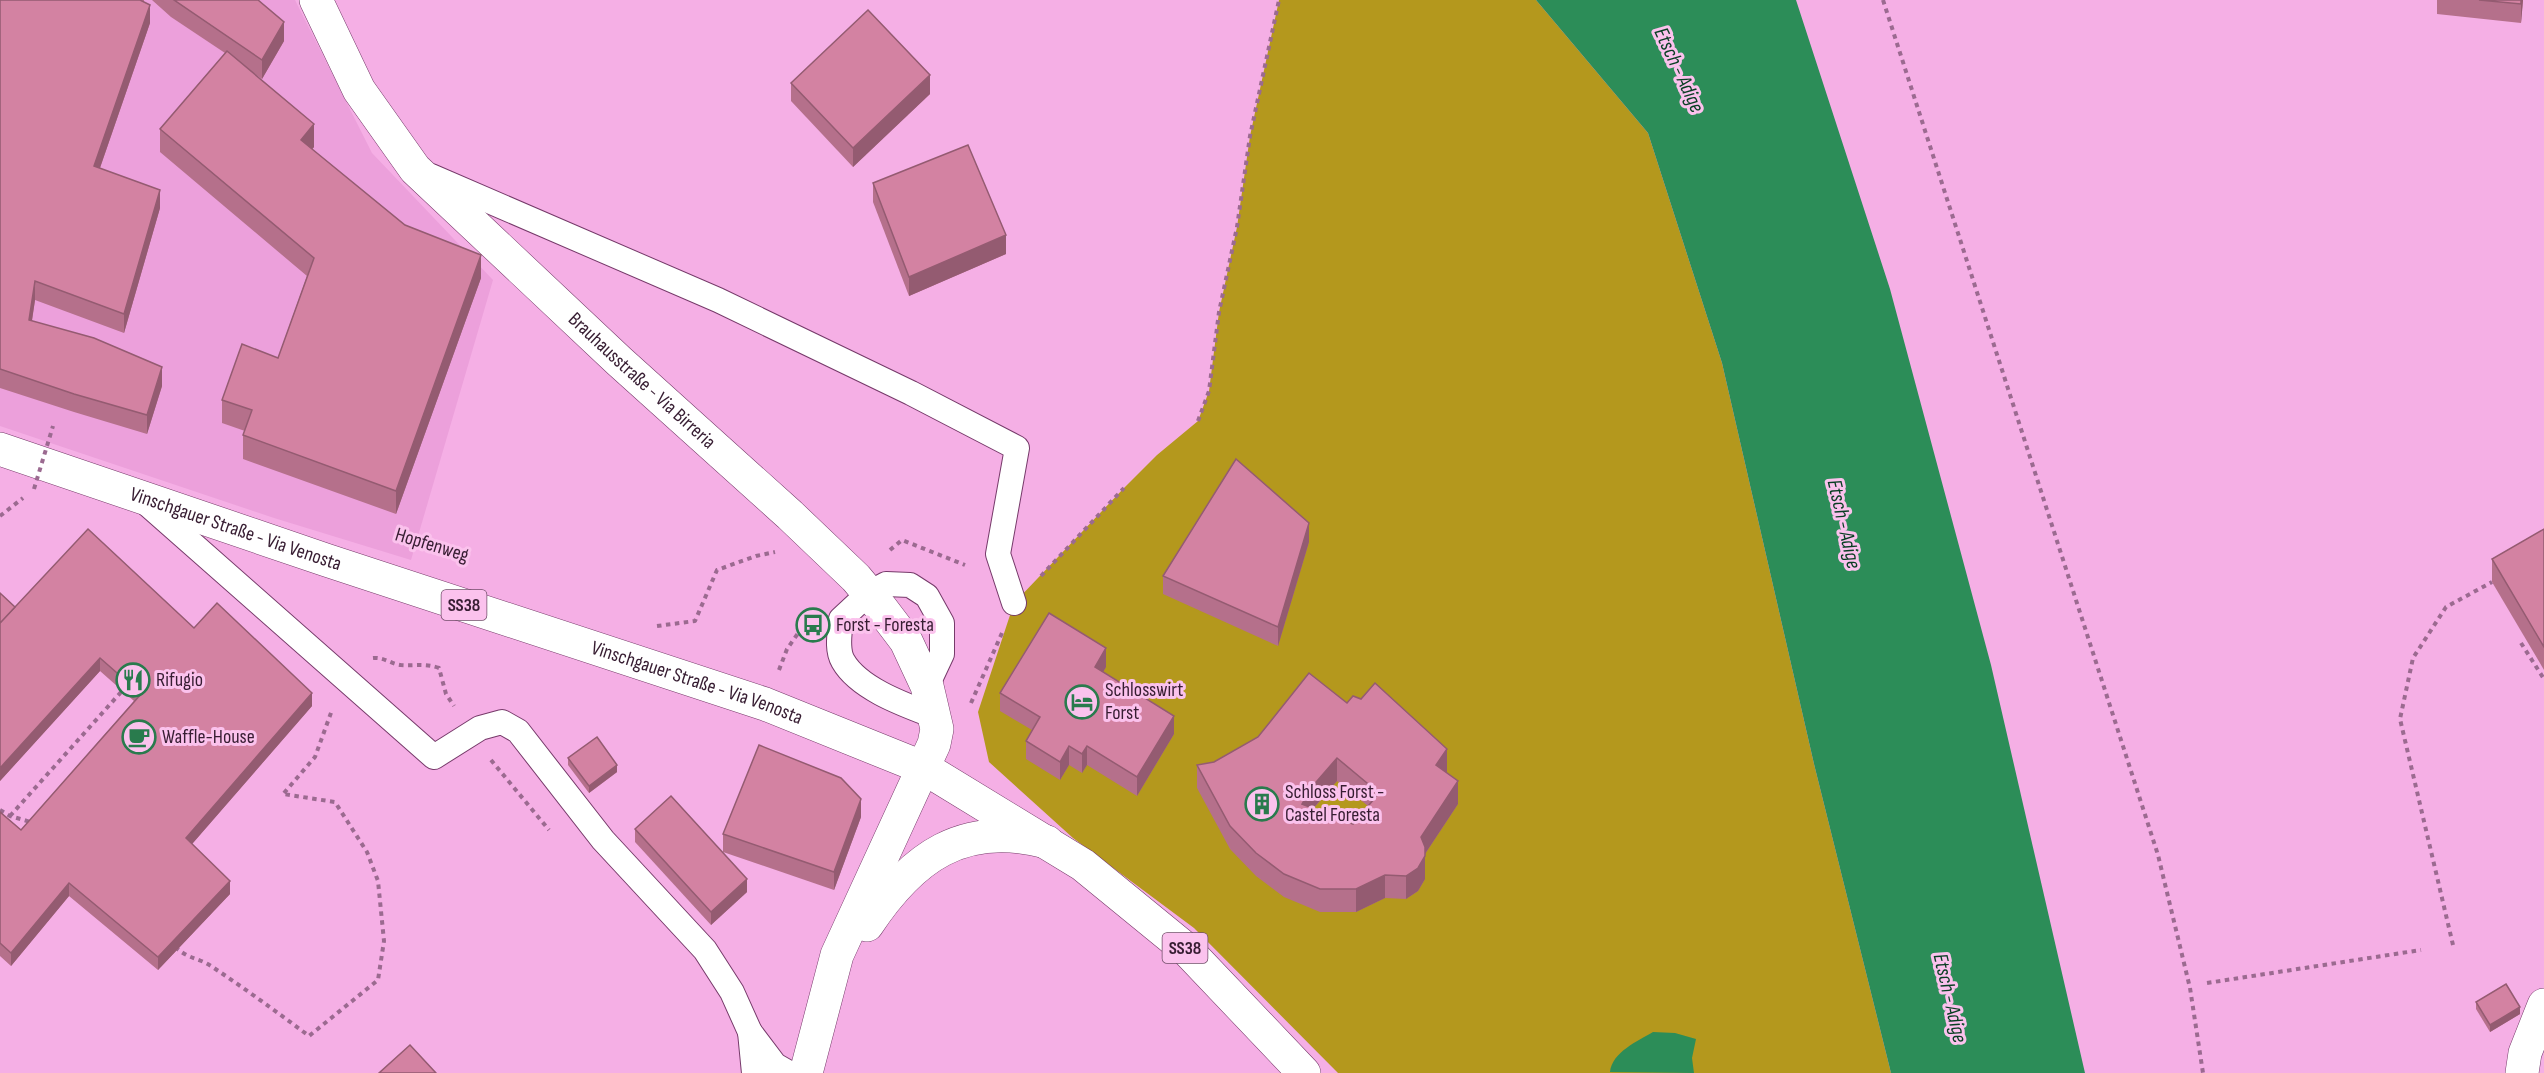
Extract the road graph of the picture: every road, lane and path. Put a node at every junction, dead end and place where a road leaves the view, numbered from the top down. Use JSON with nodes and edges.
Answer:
{"nodes":[{"id":1,"x":316,"y":0,"type":"edge"},
{"id":2,"x":1279,"y":0,"type":"edge"},
{"id":3,"x":1883,"y":0,"type":"edge"},
{"id":4,"x":415,"y":169,"type":"junction"},
{"id":5,"x":1198,"y":421,"type":"dead end"},
{"id":6,"x":52,"y":426,"type":"dead end"},
{"id":7,"x":44,"y":436,"type":"dead end"},
{"id":8,"x":55,"y":439,"type":"dead end"},
{"id":9,"x":0,"y":449,"type":"edge"},
{"id":10,"x":140,"y":497,"type":"junction"},
{"id":11,"x":0,"y":516,"type":"edge"},
{"id":12,"x":902,"y":540,"type":"dead end"},
{"id":13,"x":830,"y":554,"type":"junction"},
{"id":14,"x":966,"y":565,"type":"dead end"},
{"id":15,"x":2492,"y":582,"type":"dead end"},
{"id":16,"x":869,"y":593,"type":"junction"},
{"id":17,"x":1014,"y":603,"type":"dead end"},
{"id":18,"x":646,"y":623,"type":"dead end"},
{"id":19,"x":2521,"y":643,"type":"edge"},
{"id":20,"x":2544,"y":680,"type":"edge"},
{"id":21,"x":122,"y":691,"type":"edge"},
{"id":22,"x":931,"y":701,"type":"junction"},
{"id":23,"x":487,"y":755,"type":"dead end"},
{"id":24,"x":924,"y":768,"type":"junction"},
{"id":25,"x":283,"y":794,"type":"dead end"},
{"id":26,"x":0,"y":810,"type":"edge"},
{"id":27,"x":10,"y":816,"type":"junction"},
{"id":28,"x":40,"y":828,"type":"edge"},
{"id":29,"x":550,"y":832,"type":"dead end"},
{"id":30,"x":1048,"y":842,"type":"junction"},
{"id":31,"x":169,"y":942,"type":"edge"},
{"id":32,"x":2453,"y":945,"type":"dead end"},
{"id":33,"x":2421,"y":950,"type":"dead end"},
{"id":34,"x":837,"y":955,"type":"junction"},
{"id":35,"x":2207,"y":983,"type":"dead end"},
{"id":36,"x":2544,"y":1005,"type":"edge"},
{"id":37,"x":750,"y":1032,"type":"junction"},
{"id":38,"x":754,"y":1073,"type":"edge"},
{"id":39,"x":789,"y":1073,"type":"edge"},
{"id":40,"x":806,"y":1073,"type":"edge"},
{"id":41,"x":1305,"y":1073,"type":"edge"},
{"id":42,"x":2203,"y":1073,"type":"edge"},
{"id":43,"x":2522,"y":1073,"type":"edge"}],
"edges":[{"from":1,"to":4,"type":"street","name":"Brauhausstraße - Via Birreria"},
{"from":2,"to":5,"type":"path"},
{"from":3,"to":42,"type":"path"},
{"from":4,"to":13,"type":"street","name":"Brauhausstraße - Via Birreria"},
{"from":4,"to":17,"type":"lane"},
{"from":6,"to":11,"type":"path","bridge":true},
{"from":7,"to":8,"type":"path"},
{"from":9,"to":10,"type":"street","name":"Vinschgauer Straße - Via Venosta","number":"SS38"},
{"from":10,"to":24,"type":"street","name":"Vinschgauer Straße - Via Venosta","number":"SS38"},
{"from":10,"to":37,"type":"lane"},
{"from":12,"to":14,"type":"path"},
{"from":13,"to":16,"type":"street","name":"Brauhausstraße - Via Birreria"},
{"from":13,"to":18,"type":"path"},
{"from":15,"to":32,"type":"path"},
{"from":16,"to":22,"type":"street","name":"Brauhausstraße - Via Birreria"},
{"from":16,"to":22,"type":"lane"},
{"from":16,"to":22,"type":"lane"},
{"from":19,"to":20,"type":"path"},
{"from":21,"to":27,"type":"path"},
{"from":22,"to":24,"type":"street","name":"Brauhausstraße - Via Birreria"},
{"from":23,"to":29,"type":"path"},
{"from":24,"to":30,"type":"street","name":"Vinschgauer Straße - Via Venosta","number":"SS38"},
{"from":24,"to":34,"type":"street","name":"Brauhausstraße - Via Birreria"},
{"from":25,"to":31,"type":"path"},
{"from":26,"to":27,"type":"path"},
{"from":27,"to":28,"type":"path"},
{"from":30,"to":34,"type":"street"},
{"from":30,"to":41,"type":"street","name":"Vinschgauer Straße - Via Venosta","number":"SS38"},
{"from":33,"to":35,"type":"path"},
{"from":34,"to":40,"type":"street","name":"Brauhausstraße - Via Birreria"},
{"from":36,"to":43,"type":"street"},
{"from":37,"to":38,"type":"lane"},
{"from":37,"to":39,"type":"lane"}]}
